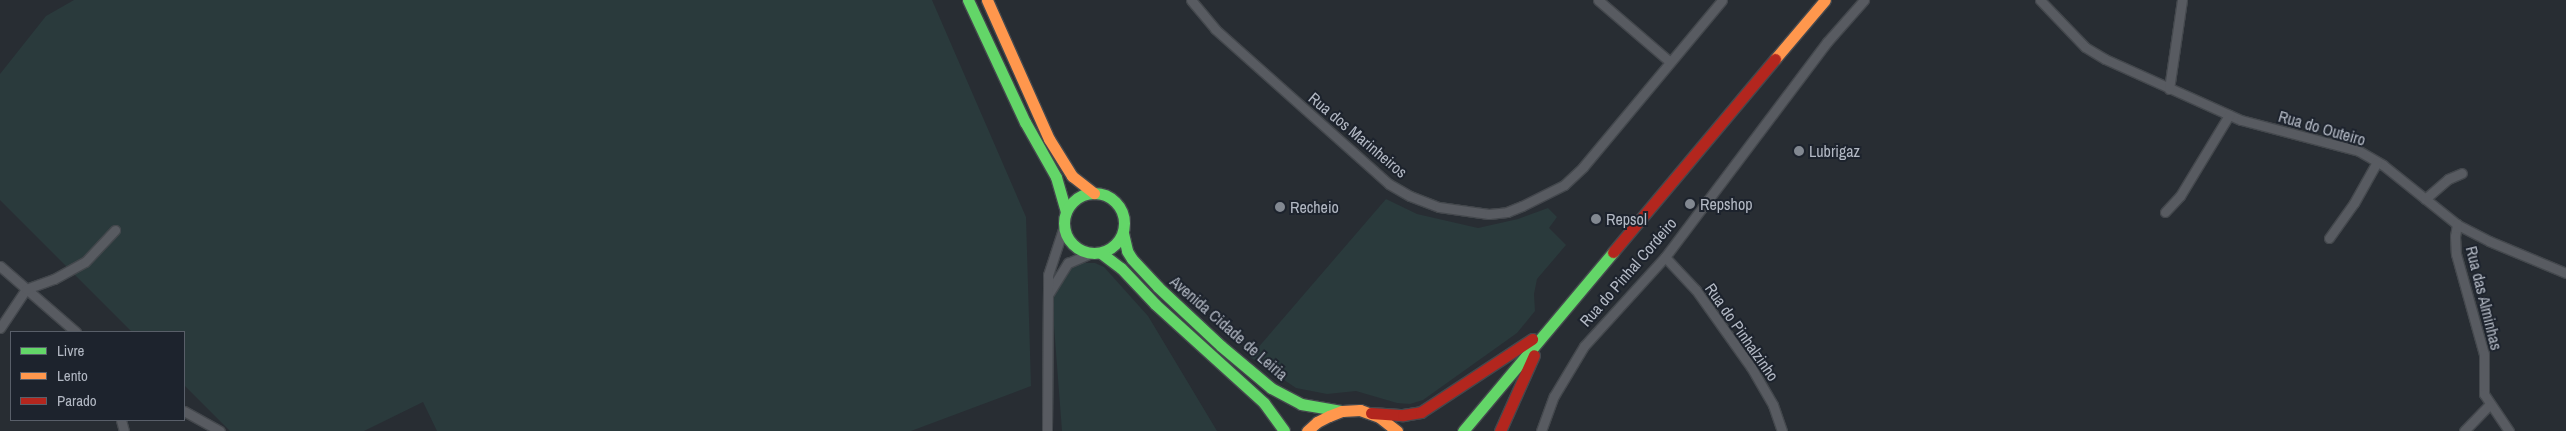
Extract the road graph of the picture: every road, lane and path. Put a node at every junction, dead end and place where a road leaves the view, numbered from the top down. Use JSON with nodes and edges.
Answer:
{"nodes":[{"id":1,"x":968,"y":0,"type":"edge"},
{"id":2,"x":987,"y":0,"type":"edge"},
{"id":3,"x":1191,"y":0,"type":"edge"},
{"id":4,"x":1598,"y":0,"type":"edge"},
{"id":5,"x":1722,"y":0,"type":"edge"},
{"id":6,"x":1816,"y":0,"type":"edge"},
{"id":7,"x":1825,"y":0,"type":"edge"},
{"id":8,"x":1864,"y":0,"type":"edge"},
{"id":9,"x":2040,"y":0,"type":"edge"},
{"id":10,"x":2182,"y":0,"type":"edge"},
{"id":11,"x":1670,"y":62,"type":"junction"},
{"id":12,"x":2169,"y":89,"type":"junction"},
{"id":13,"x":2229,"y":115,"type":"junction"},
{"id":14,"x":2377,"y":162,"type":"junction"},
{"id":15,"x":2462,"y":173,"type":"dead end"},
{"id":16,"x":1094,"y":193,"type":"junction"},
{"id":17,"x":2426,"y":199,"type":"junction"},
{"id":18,"x":1066,"y":212,"type":"junction"},
{"id":19,"x":2165,"y":212,"type":"dead end"},
{"id":20,"x":2457,"y":224,"type":"junction"},
{"id":21,"x":1064,"y":226,"type":"junction"},
{"id":22,"x":115,"y":230,"type":"dead end"},
{"id":23,"x":1123,"y":233,"type":"junction"},
{"id":24,"x":2329,"y":238,"type":"dead end"},
{"id":25,"x":1096,"y":253,"type":"junction"},
{"id":26,"x":1665,"y":257,"type":"junction"},
{"id":27,"x":0,"y":266,"type":"edge"},
{"id":28,"x":2566,"y":273,"type":"edge"},
{"id":29,"x":26,"y":288,"type":"junction"},
{"id":30,"x":1048,"y":295,"type":"junction"},
{"id":31,"x":1554,"y":322,"type":"junction"},
{"id":32,"x":0,"y":328,"type":"edge"},
{"id":33,"x":75,"y":331,"type":"edge"},
{"id":34,"x":1534,"y":338,"type":"junction"},
{"id":35,"x":2490,"y":404,"type":"junction"},
{"id":36,"x":1342,"y":411,"type":"junction"},
{"id":37,"x":185,"y":412,"type":"edge"},
{"id":38,"x":1371,"y":413,"type":"junction"},
{"id":39,"x":220,"y":431,"type":"edge"},
{"id":40,"x":1047,"y":431,"type":"edge"},
{"id":41,"x":1284,"y":431,"type":"edge"},
{"id":42,"x":1308,"y":431,"type":"edge"},
{"id":43,"x":1397,"y":431,"type":"edge"},
{"id":44,"x":1457,"y":431,"type":"edge"},
{"id":45,"x":1463,"y":431,"type":"edge"},
{"id":46,"x":1500,"y":431,"type":"edge"},
{"id":47,"x":1541,"y":431,"type":"edge"},
{"id":48,"x":1782,"y":431,"type":"edge"},
{"id":49,"x":2464,"y":431,"type":"edge"},
{"id":50,"x":2509,"y":431,"type":"edge"}],
"edges":[{"from":1,"to":18,"type":"main road"},
{"from":2,"to":16,"type":"main road"},
{"from":3,"to":11,"type":"street","name":"Rua dos Marinheiros"},
{"from":4,"to":11,"type":"street"},
{"from":5,"to":11,"type":"street","name":"Rua dos Marinheiros"},
{"from":6,"to":34,"type":"main road"},
{"from":7,"to":31,"type":"main road"},
{"from":8,"to":26,"type":"street","name":"Rua do Pinhal Cordeiro"},
{"from":9,"to":12,"type":"street","name":"Rua do Outeiro"},
{"from":10,"to":12,"type":"street"},
{"from":12,"to":13,"type":"street","name":"Rua do Outeiro"},
{"from":13,"to":14,"type":"street","name":"Rua do Outeiro"},
{"from":13,"to":19,"type":"street"},
{"from":14,"to":17,"type":"street","name":"Rua do Outeiro"},
{"from":14,"to":24,"type":"street"},
{"from":15,"to":17,"type":"street"},
{"from":16,"to":18,"type":"main road"},
{"from":16,"to":23,"type":"main road"},
{"from":17,"to":20,"type":"street","name":"Rua do Outeiro"},
{"from":18,"to":21,"type":"main road"},
{"from":20,"to":28,"type":"street","name":"Rua do Outeiro"},
{"from":20,"to":35,"type":"street","name":"Rua das Alminhas"},
{"from":21,"to":25,"type":"main road"},
{"from":21,"to":30,"type":"street"},
{"from":22,"to":29,"type":"street"},
{"from":23,"to":25,"type":"main road"},
{"from":23,"to":36,"type":"main road","name":"Avenida Cidade de Leiria"},
{"from":25,"to":30,"type":"street"},
{"from":25,"to":41,"type":"main road","name":"Avenida Cidade de Leiria"},
{"from":26,"to":47,"type":"street","name":"Rua do Pinhal Cordeiro"},
{"from":26,"to":48,"type":"street","name":"Rua do Pinhalzinho"},
{"from":27,"to":29,"type":"street"},
{"from":29,"to":32,"type":"street"},
{"from":29,"to":33,"type":"street"},
{"from":30,"to":40,"type":"street"},
{"from":31,"to":45,"type":"main road"},
{"from":31,"to":46,"type":"main road"},
{"from":34,"to":38,"type":"main road","name":"Avenida Cidade de Leiria"},
{"from":34,"to":44,"type":"main road"},
{"from":35,"to":49,"type":"street"},
{"from":35,"to":50,"type":"street","name":"Rua das Alminhas"},
{"from":36,"to":38,"type":"main road","name":"Avenida Cidade de Leiria"},
{"from":36,"to":42,"type":"main road"},
{"from":37,"to":39,"type":"street"},
{"from":38,"to":43,"type":"main road"}]}
